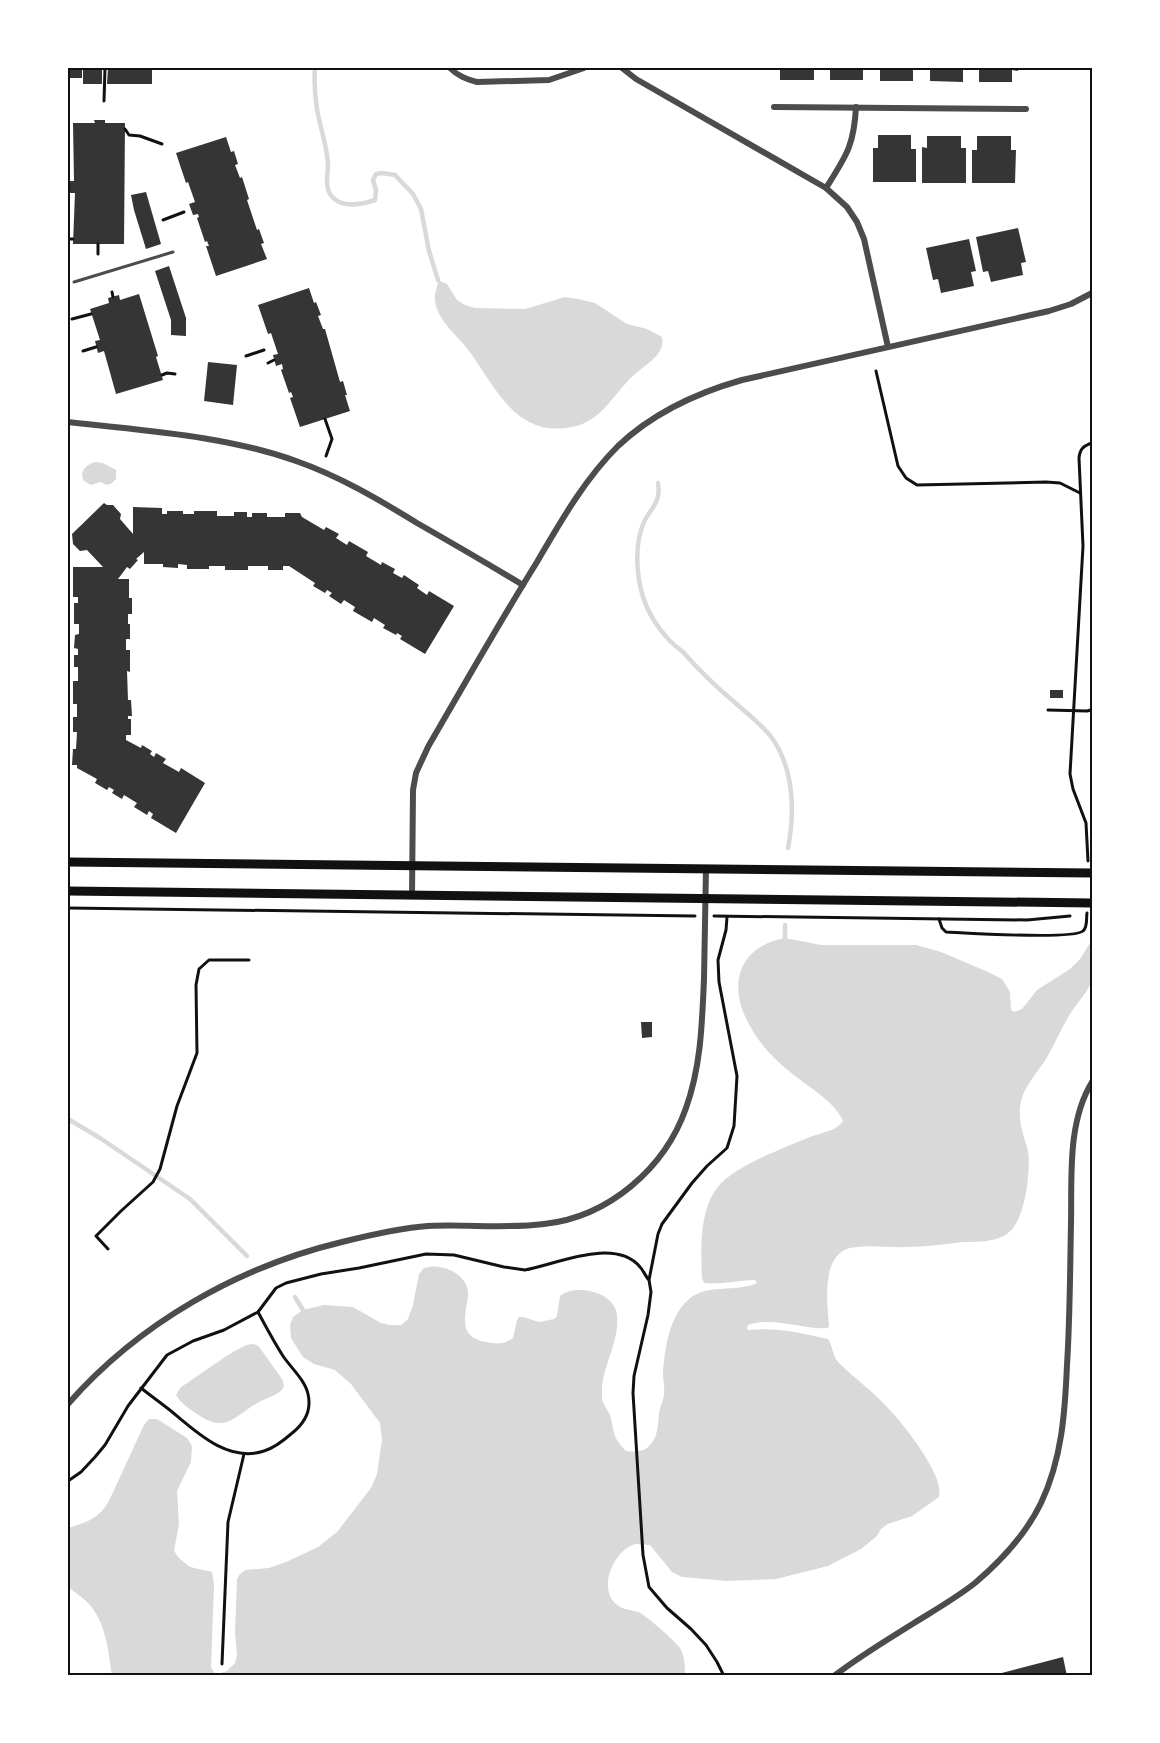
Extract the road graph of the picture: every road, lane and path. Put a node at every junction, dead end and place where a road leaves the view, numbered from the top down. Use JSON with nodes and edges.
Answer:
{"nodes":[{"id":1,"x":105,"y":68,"type":"edge"},
{"id":2,"x":450,"y":68,"type":"edge"},
{"id":3,"x":585,"y":68,"type":"edge"},
{"id":4,"x":622,"y":68,"type":"edge"},
{"id":5,"x":104,"y":101,"type":"dead end"},
{"id":6,"x":774,"y":107,"type":"dead end"},
{"id":7,"x":856,"y":107,"type":"junction"},
{"id":8,"x":1026,"y":109,"type":"dead end"},
{"id":9,"x":125,"y":129,"type":"dead end"},
{"id":10,"x":162,"y":144,"type":"dead end"},
{"id":11,"x":826,"y":188,"type":"junction"},
{"id":12,"x":184,"y":212,"type":"dead end"},
{"id":13,"x":163,"y":220,"type":"dead end"},
{"id":14,"x":68,"y":239,"type":"edge"},
{"id":15,"x":73,"y":239,"type":"dead end"},
{"id":16,"x":99,"y":244,"type":"dead end"},
{"id":17,"x":173,"y":252,"type":"dead end"},
{"id":18,"x":99,"y":254,"type":"dead end"},
{"id":19,"x":74,"y":282,"type":"dead end"},
{"id":20,"x":1092,"y":293,"type":"edge"},
{"id":21,"x":91,"y":314,"type":"dead end"},
{"id":22,"x":72,"y":319,"type":"dead end"},
{"id":23,"x":96,"y":347,"type":"dead end"},
{"id":24,"x":888,"y":347,"type":"junction"},
{"id":25,"x":264,"y":350,"type":"dead end"},
{"id":26,"x":83,"y":351,"type":"dead end"},
{"id":27,"x":246,"y":356,"type":"dead end"},
{"id":28,"x":274,"y":360,"type":"dead end"},
{"id":29,"x":268,"y":363,"type":"dead end"},
{"id":30,"x":876,"y":371,"type":"dead end"},
{"id":31,"x":175,"y":374,"type":"dead end"},
{"id":32,"x":162,"y":375,"type":"dead end"},
{"id":33,"x":325,"y":419,"type":"dead end"},
{"id":34,"x":68,"y":422,"type":"edge"},
{"id":35,"x":1092,"y":443,"type":"edge"},
{"id":36,"x":326,"y":456,"type":"dead end"},
{"id":37,"x":1080,"y":493,"type":"junction"},
{"id":38,"x":523,"y":585,"type":"junction"},
{"id":39,"x":1092,"y":706,"type":"edge"},
{"id":40,"x":1048,"y":710,"type":"dead end"},
{"id":41,"x":1074,"y":711,"type":"junction"},
{"id":42,"x":68,"y":862,"type":"edge"},
{"id":43,"x":412,"y":866,"type":"junction"},
{"id":44,"x":706,"y":868,"type":"junction"},
{"id":45,"x":1088,"y":872,"type":"edge"},
{"id":46,"x":68,"y":891,"type":"edge"},
{"id":47,"x":412,"y":895,"type":"junction"},
{"id":48,"x":705,"y":898,"type":"junction"},
{"id":49,"x":1087,"y":903,"type":"edge"},
{"id":50,"x":68,"y":908,"type":"edge"},
{"id":51,"x":705,"y":916,"type":"junction"},
{"id":52,"x":727,"y":916,"type":"junction"},
{"id":53,"x":1071,"y":916,"type":"dead end"},
{"id":54,"x":939,"y":919,"type":"junction"},
{"id":55,"x":249,"y":960,"type":"dead end"},
{"id":56,"x":1092,"y":1082,"type":"edge"},
{"id":57,"x":108,"y":1249,"type":"dead end"},
{"id":58,"x":649,"y":1281,"type":"junction"},
{"id":59,"x":258,"y":1312,"type":"junction"},
{"id":60,"x":141,"y":1388,"type":"junction"},
{"id":61,"x":68,"y":1404,"type":"edge"},
{"id":62,"x":244,"y":1454,"type":"junction"},
{"id":63,"x":68,"y":1482,"type":"edge"},
{"id":64,"x":222,"y":1665,"type":"dead end"},
{"id":65,"x":724,"y":1676,"type":"edge"},
{"id":66,"x":834,"y":1676,"type":"edge"}],
"edges":[{"from":1,"to":5,"type":"path"},
{"from":2,"to":3,"type":"street"},
{"from":4,"to":11,"type":"street"},
{"from":6,"to":7,"type":"street"},
{"from":7,"to":8,"type":"street"},
{"from":7,"to":11,"type":"street"},
{"from":9,"to":10,"type":"path"},
{"from":11,"to":24,"type":"street"},
{"from":12,"to":13,"type":"path"},
{"from":14,"to":15,"type":"path"},
{"from":16,"to":18,"type":"path"},
{"from":17,"to":19,"type":"lane"},
{"from":20,"to":24,"type":"street"},
{"from":21,"to":22,"type":"path"},
{"from":23,"to":26,"type":"path"},
{"from":24,"to":38,"type":"street"},
{"from":25,"to":27,"type":"path"},
{"from":28,"to":29,"type":"path"},
{"from":30,"to":37,"type":"path"},
{"from":31,"to":32,"type":"path"},
{"from":33,"to":36,"type":"path"},
{"from":34,"to":38,"type":"street"},
{"from":35,"to":37,"type":"path"},
{"from":37,"to":41,"type":"path"},
{"from":38,"to":43,"type":"street"},
{"from":39,"to":41,"type":"path"},
{"from":40,"to":41,"type":"path"},
{"from":41,"to":45,"type":"path"},
{"from":42,"to":43,"type":"main road"},
{"from":43,"to":44,"type":"main road"},
{"from":43,"to":47,"type":"street"},
{"from":44,"to":45,"type":"main road"},
{"from":44,"to":48,"type":"street"},
{"from":46,"to":47,"type":"main road"},
{"from":47,"to":48,"type":"main road"},
{"from":48,"to":49,"type":"main road"},
{"from":48,"to":51,"type":"street"},
{"from":49,"to":54,"type":"path"},
{"from":50,"to":51,"type":"path"},
{"from":51,"to":52,"type":"path"},
{"from":51,"to":61,"type":"street"},
{"from":52,"to":54,"type":"path"},
{"from":52,"to":58,"type":"path"},
{"from":53,"to":54,"type":"path"},
{"from":55,"to":57,"type":"path"},
{"from":56,"to":66,"type":"street"},
{"from":58,"to":59,"type":"path"},
{"from":58,"to":65,"type":"path"},
{"from":59,"to":60,"type":"path"},
{"from":59,"to":62,"type":"path"},
{"from":60,"to":62,"type":"path"},
{"from":60,"to":63,"type":"path"},
{"from":62,"to":64,"type":"path"}]}
